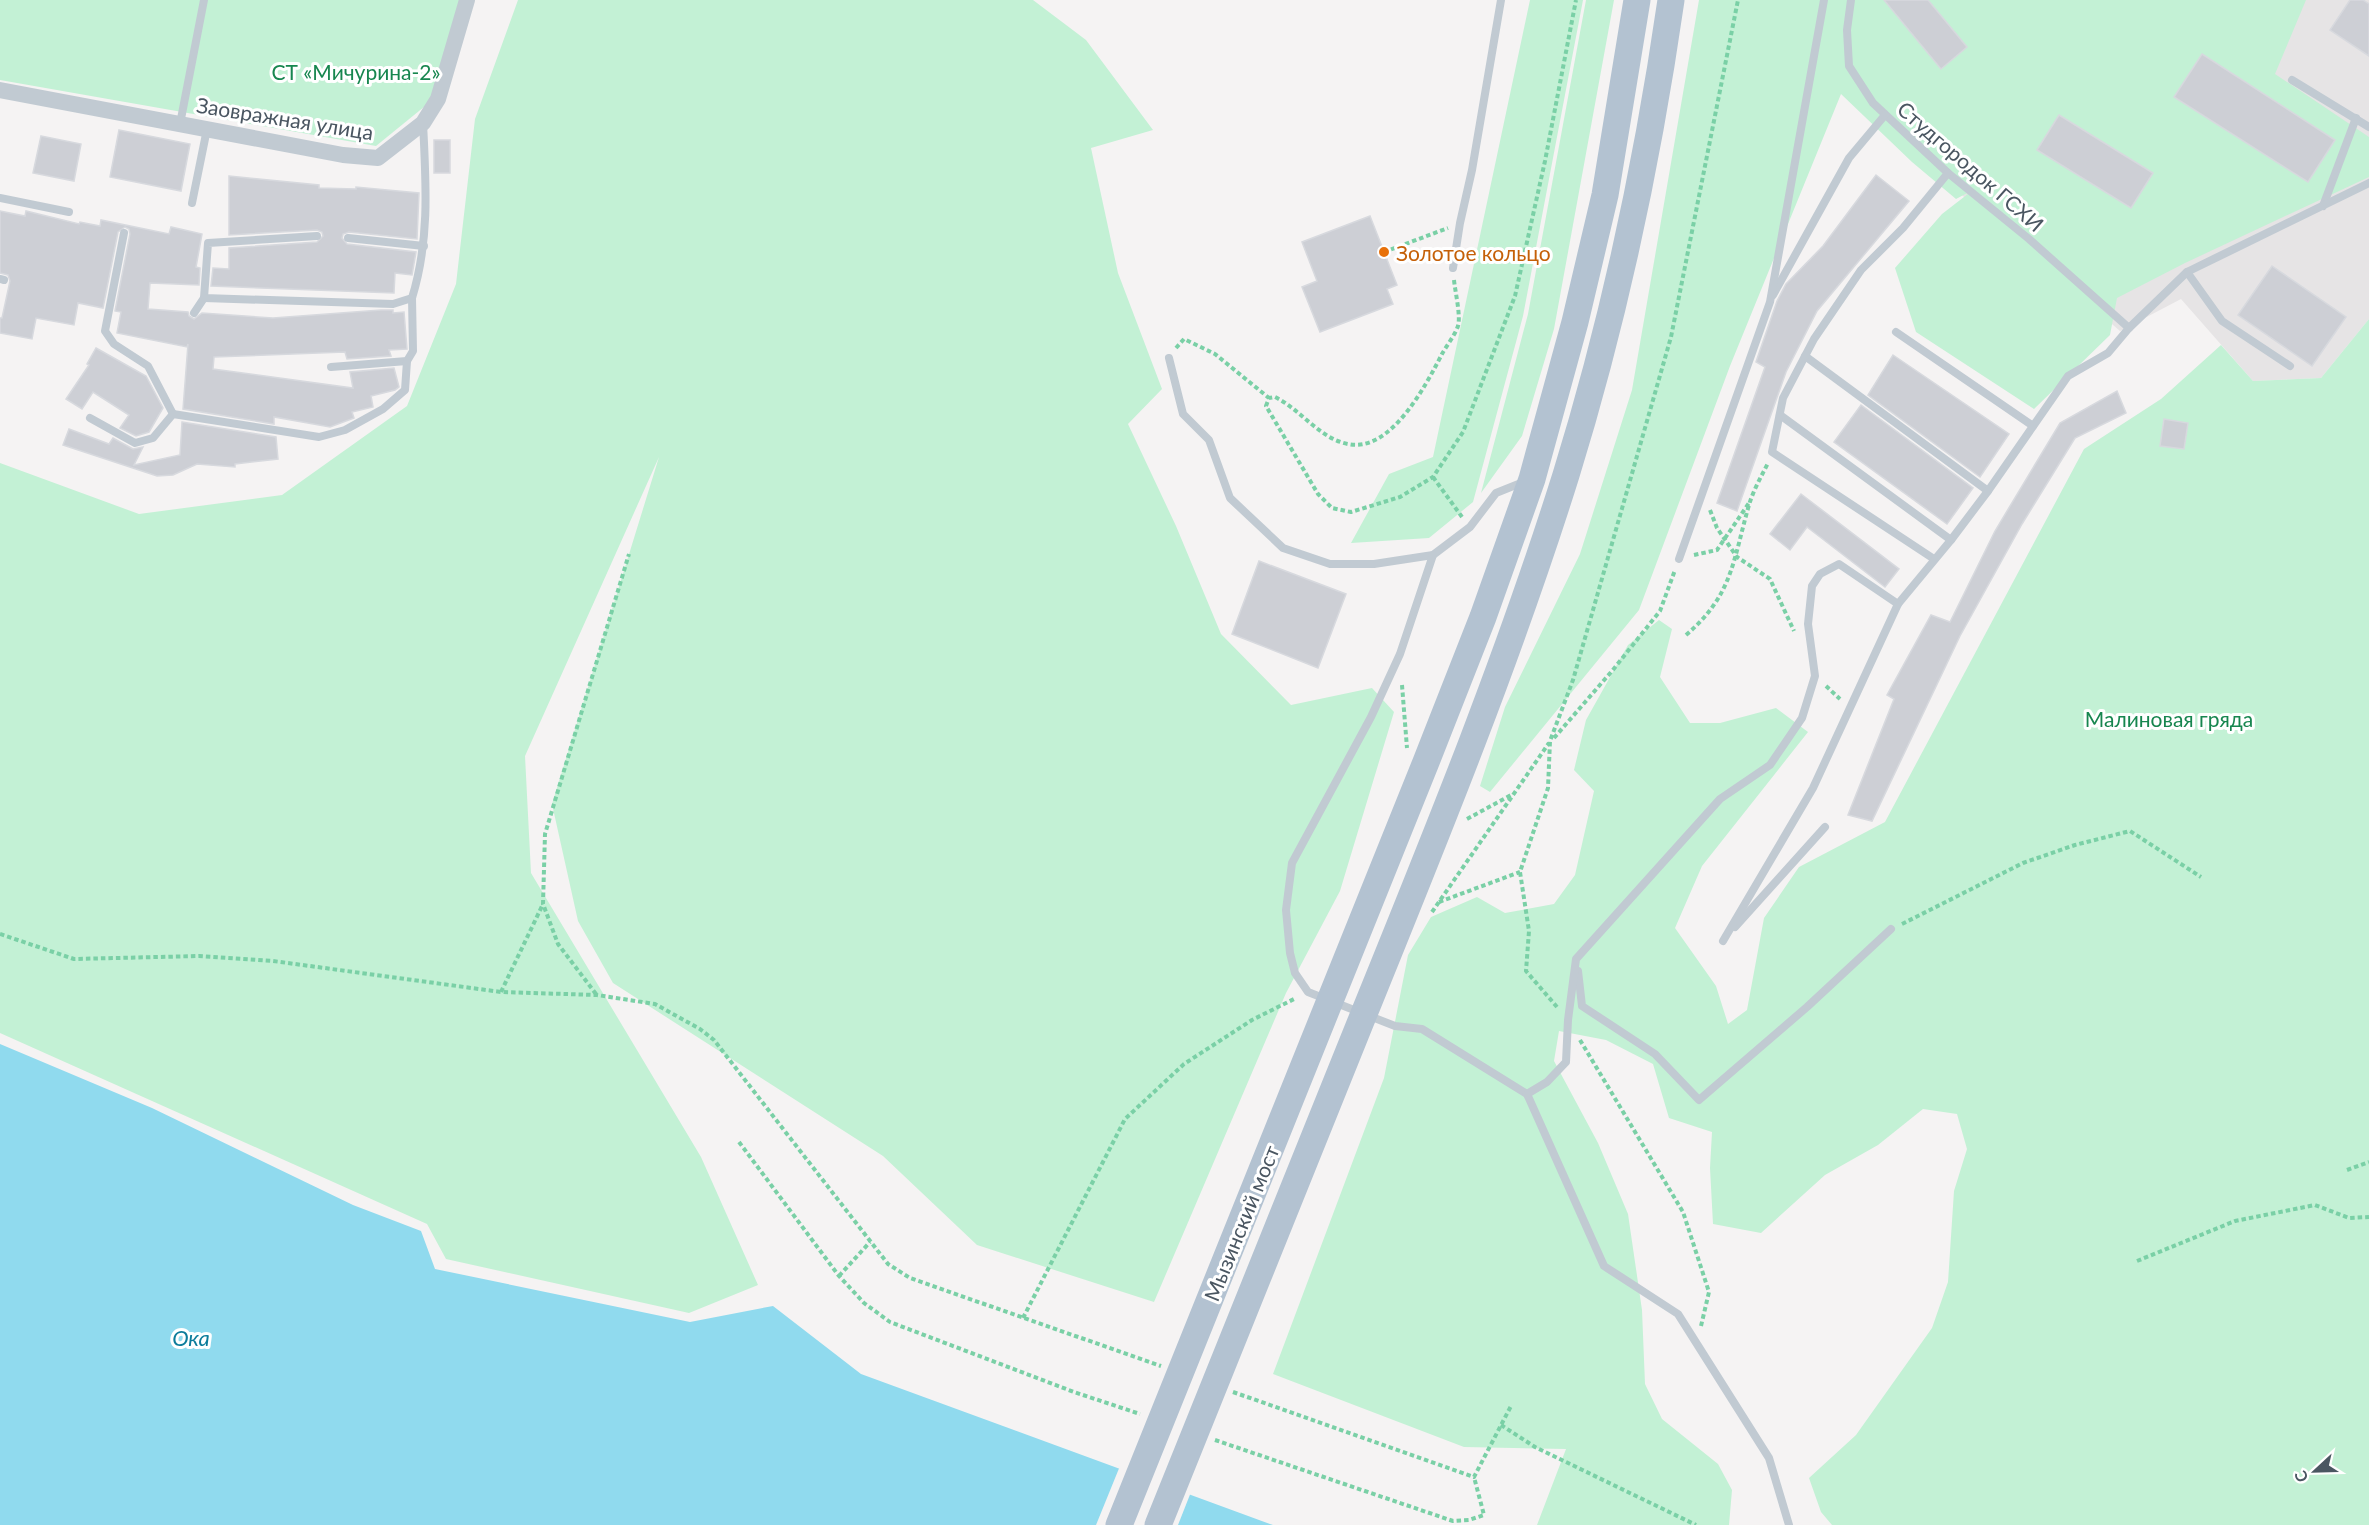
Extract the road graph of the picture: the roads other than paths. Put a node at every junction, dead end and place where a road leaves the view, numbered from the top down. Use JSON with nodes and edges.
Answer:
{"nodes":[{"id":1,"x":204,"y":0,"type":"edge"},
{"id":2,"x":467,"y":0,"type":"edge"},
{"id":3,"x":1501,"y":0,"type":"edge"},
{"id":4,"x":1637,"y":0,"type":"edge"},
{"id":5,"x":1671,"y":0,"type":"edge"},
{"id":6,"x":1824,"y":0,"type":"edge"},
{"id":7,"x":1851,"y":0,"type":"edge"},
{"id":8,"x":2292,"y":80,"type":"dead end"},
{"id":9,"x":0,"y":90,"type":"edge"},
{"id":10,"x":1885,"y":115,"type":"junction"},
{"id":11,"x":2356,"y":118,"type":"junction"},
{"id":12,"x":423,"y":123,"type":"junction"},
{"id":13,"x":180,"y":124,"type":"junction"},
{"id":14,"x":2369,"y":127,"type":"edge"},
{"id":15,"x":207,"y":129,"type":"junction"},
{"id":16,"x":1948,"y":173,"type":"junction"},
{"id":17,"x":2369,"y":183,"type":"edge"},
{"id":18,"x":0,"y":198,"type":"edge"},
{"id":19,"x":192,"y":204,"type":"dead end"},
{"id":20,"x":2323,"y":206,"type":"junction"},
{"id":21,"x":69,"y":212,"type":"dead end"},
{"id":22,"x":124,"y":233,"type":"dead end"},
{"id":23,"x":317,"y":236,"type":"dead end"},
{"id":24,"x":348,"y":238,"type":"dead end"},
{"id":25,"x":424,"y":246,"type":"junction"},
{"id":26,"x":1453,"y":268,"type":"road end"},
{"id":27,"x":2187,"y":272,"type":"junction"},
{"id":28,"x":204,"y":298,"type":"junction"},
{"id":29,"x":412,"y":298,"type":"junction"},
{"id":30,"x":1770,"y":302,"type":"junction"},
{"id":31,"x":194,"y":313,"type":"dead end"},
{"id":32,"x":2129,"y":328,"type":"junction"},
{"id":33,"x":1896,"y":332,"type":"dead end"},
{"id":34,"x":1805,"y":356,"type":"junction"},
{"id":35,"x":1169,"y":358,"type":"road end"},
{"id":36,"x":407,"y":361,"type":"junction"},
{"id":37,"x":2290,"y":366,"type":"dead end"},
{"id":38,"x":331,"y":367,"type":"dead end"},
{"id":39,"x":173,"y":414,"type":"junction"},
{"id":40,"x":1780,"y":415,"type":"junction"},
{"id":41,"x":90,"y":418,"type":"dead end"},
{"id":42,"x":2033,"y":426,"type":"junction"},
{"id":43,"x":1532,"y":479,"type":"junction"},
{"id":44,"x":1988,"y":491,"type":"junction"},
{"id":45,"x":1951,"y":540,"type":"junction"},
{"id":46,"x":1434,"y":555,"type":"junction"},
{"id":47,"x":1679,"y":558,"type":"road end"},
{"id":48,"x":1934,"y":559,"type":"junction"},
{"id":49,"x":1898,"y":604,"type":"junction"},
{"id":50,"x":1825,"y":827,"type":"dead end"},
{"id":51,"x":1891,"y":929,"type":"road end"},
{"id":52,"x":1576,"y":959,"type":"junction"},
{"id":53,"x":1527,"y":1094,"type":"junction"},
{"id":54,"x":1119,"y":1525,"type":"edge"},
{"id":55,"x":1158,"y":1525,"type":"edge"},
{"id":56,"x":1789,"y":1525,"type":"edge"}],
"edges":[{"from":1,"to":13,"type":"lane"},
{"from":2,"to":12,"type":"street","name":"Заовражная улица"},
{"from":3,"to":26,"type":"lane"},
{"from":4,"to":43,"type":"main road","name":"Мызинский мост"},
{"from":5,"to":55,"type":"main road","name":"Мызинский мост"},
{"from":6,"to":30,"type":"lane"},
{"from":7,"to":10,"type":"lane","name":"Студгородок ГСХИ"},
{"from":8,"to":11,"type":"lane"},
{"from":9,"to":13,"type":"street","name":"Заовражная улица"},
{"from":10,"to":16,"type":"lane","name":"Студгородок ГСХИ"},
{"from":10,"to":30,"type":"lane"},
{"from":11,"to":14,"type":"lane"},
{"from":11,"to":20,"type":"lane"},
{"from":12,"to":15,"type":"street","name":"Заовражная улица"},
{"from":12,"to":25,"type":"lane"},
{"from":13,"to":15,"type":"street","name":"Заовражная улица"},
{"from":15,"to":19,"type":"lane"},
{"from":16,"to":32,"type":"lane","name":"Студгородок ГСХИ"},
{"from":16,"to":34,"type":"lane"},
{"from":17,"to":20,"type":"lane"},
{"from":18,"to":21,"type":"lane"},
{"from":20,"to":27,"type":"lane"},
{"from":22,"to":39,"type":"lane"},
{"from":23,"to":28,"type":"lane"},
{"from":24,"to":25,"type":"lane"},
{"from":25,"to":29,"type":"lane"},
{"from":27,"to":32,"type":"lane"},
{"from":27,"to":37,"type":"lane"},
{"from":28,"to":29,"type":"lane"},
{"from":28,"to":31,"type":"lane"},
{"from":29,"to":36,"type":"lane"},
{"from":30,"to":47,"type":"lane"},
{"from":32,"to":42,"type":"lane"},
{"from":33,"to":42,"type":"lane"},
{"from":34,"to":40,"type":"lane"},
{"from":34,"to":44,"type":"lane"},
{"from":35,"to":46,"type":"lane"},
{"from":36,"to":38,"type":"lane"},
{"from":36,"to":39,"type":"lane"},
{"from":39,"to":41,"type":"lane"},
{"from":40,"to":45,"type":"lane"},
{"from":40,"to":48,"type":"lane"},
{"from":42,"to":44,"type":"lane"},
{"from":43,"to":46,"type":"lane"},
{"from":43,"to":54,"type":"main road","name":"Мызинский мост"},
{"from":44,"to":45,"type":"lane"},
{"from":45,"to":48,"type":"lane"},
{"from":46,"to":53,"type":"lane"},
{"from":48,"to":49,"type":"lane"},
{"from":49,"to":50,"type":"lane"},
{"from":49,"to":52,"type":"lane"},
{"from":51,"to":52,"type":"lane"},
{"from":52,"to":53,"type":"lane"},
{"from":53,"to":56,"type":"lane"}]}
